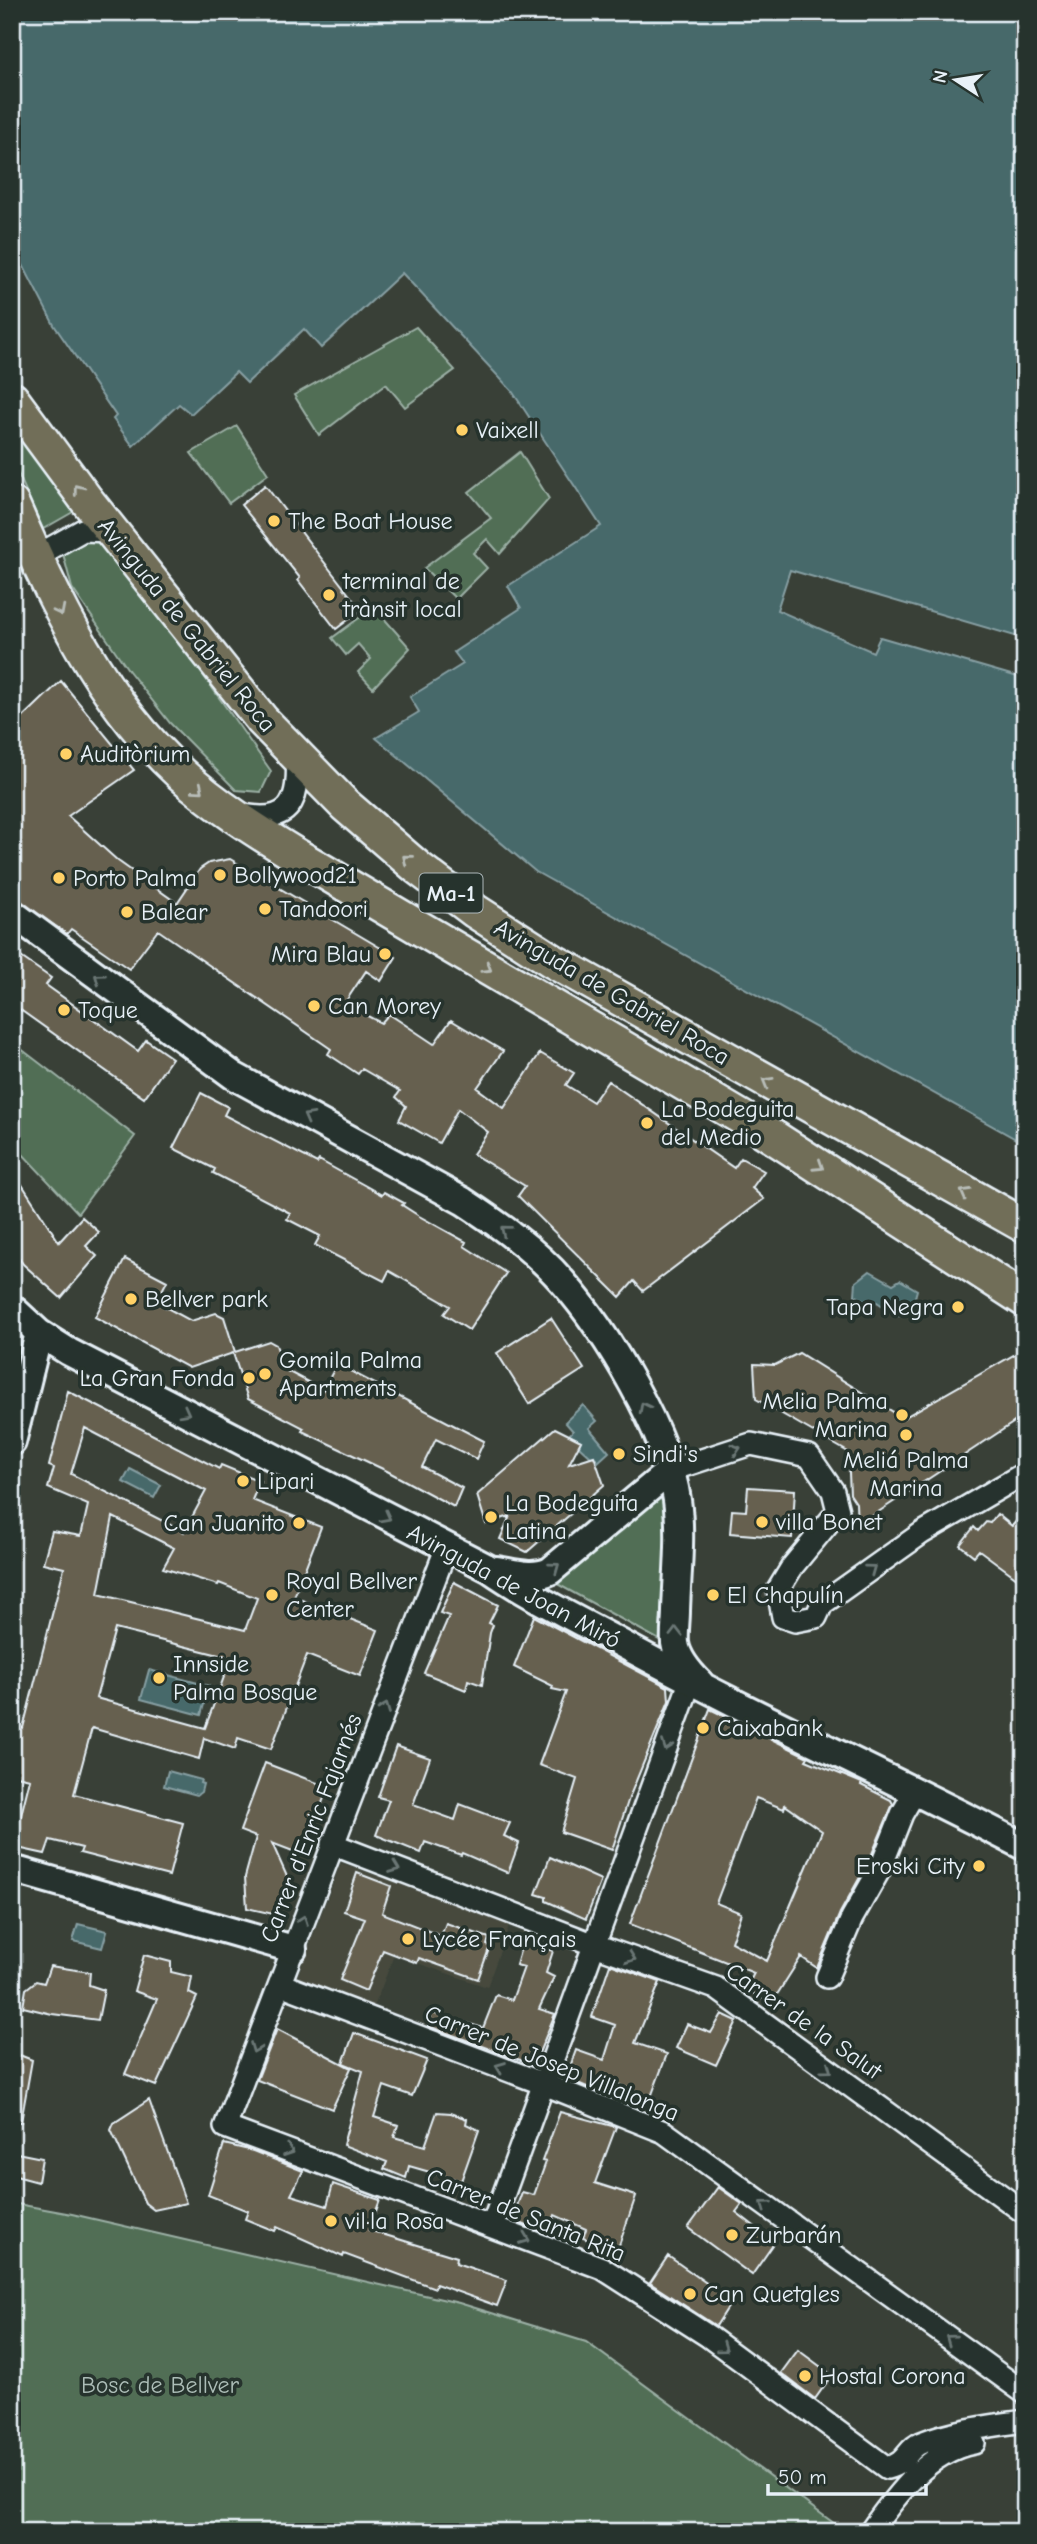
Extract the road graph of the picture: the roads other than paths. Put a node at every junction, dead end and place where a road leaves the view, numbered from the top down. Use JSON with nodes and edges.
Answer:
{"nodes":[{"id":1,"x":12,"y":399,"type":"edge"},
{"id":2,"x":12,"y":504,"type":"edge"},
{"id":3,"x":111,"y":531,"type":"junction"},
{"id":4,"x":40,"y":570,"type":"junction"},
{"id":5,"x":297,"y":758,"type":"junction"},
{"id":6,"x":230,"y":812,"type":"junction"},
{"id":7,"x":12,"y":913,"type":"edge"},
{"id":8,"x":1025,"y":1226,"type":"edge"},
{"id":9,"x":1025,"y":1300,"type":"edge"},
{"id":10,"x":12,"y":1308,"type":"edge"},
{"id":11,"x":39,"y":1332,"type":"junction"},
{"id":12,"x":13,"y":1437,"type":"edge"},
{"id":13,"x":671,"y":1470,"type":"junction"},
{"id":14,"x":1025,"y":1473,"type":"edge"},
{"id":15,"x":446,"y":1549,"type":"junction"},
{"id":16,"x":489,"y":1569,"type":"junction"},
{"id":17,"x":699,"y":1686,"type":"junction"},
{"id":18,"x":916,"y":1790,"type":"junction"},
{"id":19,"x":332,"y":1844,"type":"junction"},
{"id":20,"x":1025,"y":1847,"type":"edge"},
{"id":21,"x":12,"y":1868,"type":"edge"},
{"id":22,"x":595,"y":1945,"type":"junction"},
{"id":23,"x":293,"y":1949,"type":"junction"},
{"id":24,"x":827,"y":1977,"type":"dead end"},
{"id":25,"x":280,"y":1984,"type":"junction"},
{"id":26,"x":544,"y":2084,"type":"junction"},
{"id":27,"x":225,"y":2127,"type":"joint"},
{"id":28,"x":1025,"y":2213,"type":"edge"},
{"id":29,"x":492,"y":2226,"type":"junction"},
{"id":30,"x":1025,"y":2393,"type":"edge"},
{"id":31,"x":1025,"y":2421,"type":"edge"},
{"id":32,"x":1025,"y":2434,"type":"edge"},
{"id":33,"x":870,"y":2532,"type":"edge"}],
"edges":[{"from":3,"to":1,"type":"highway","name":"Avinguda de Gabriel Roca","number":"Ma-1","one_way":true},
{"from":2,"to":4,"type":"highway","name":"Avinguda de Gabriel Roca","number":"Ma-1"},
{"from":3,"to":4,"type":"street"},
{"from":3,"to":5,"type":"highway","name":"Avinguda de Gabriel Roca","number":"Ma-1"},
{"from":4,"to":6,"type":"highway","name":"Avinguda de Gabriel Roca","number":"Ma-1","one_way":true},
{"from":5,"to":6,"type":"street"},
{"from":8,"to":5,"type":"highway","name":"Avinguda de Gabriel Roca","number":"Ma-1","one_way":true},
{"from":6,"to":9,"type":"highway","name":"Avinguda de Gabriel Roca","number":"Ma-1","one_way":true},
{"from":13,"to":7,"type":"street","one_way":true},
{"from":10,"to":11,"type":"street","name":"Avinguda de Joan Miró"},
{"from":11,"to":12,"type":"street"},
{"from":11,"to":15,"type":"street","name":"Avinguda de Joan Miró","one_way":true},
{"from":13,"to":14,"type":"street","one_way":true},
{"from":16,"to":13,"type":"street","one_way":true},
{"from":17,"to":13,"type":"street","one_way":true},
{"from":15,"to":16,"type":"street","name":"Avinguda de Joan Miró"},
{"from":19,"to":15,"type":"street","name":"Carrer d'Enric Fajarnés","one_way":true},
{"from":16,"to":17,"type":"street","name":"Avinguda de Joan Miró"},
{"from":17,"to":18,"type":"street","name":"Avinguda de Joan Miró"},
{"from":17,"to":22,"type":"street","one_way":true},
{"from":18,"to":20,"type":"street","name":"Avinguda de Joan Miró"},
{"from":18,"to":24,"type":"street"},
{"from":19,"to":22,"type":"street","name":"Carrer de la Salut","one_way":true},
{"from":23,"to":19,"type":"street","name":"Carrer d'Enric Fajarnés","one_way":true},
{"from":21,"to":23,"type":"street"},
{"from":22,"to":26,"type":"street"},
{"from":22,"to":28,"type":"street","name":"Carrer de la Salut","one_way":true},
{"from":23,"to":25,"type":"street","name":"Carrer d'Enric Fajarnés"},
{"from":26,"to":25,"type":"street","name":"Carrer de Josep Villalonga","one_way":true},
{"from":25,"to":27,"type":"street","name":"Carrer d'Enric Fajarnés","one_way":true},
{"from":26,"to":29,"type":"street"},
{"from":30,"to":26,"type":"street","name":"Carrer de Josep Villalonga","one_way":true},
{"from":27,"to":29,"type":"street","name":"Carrer de Santa Rita","one_way":true},
{"from":29,"to":31,"type":"street","name":"Carrer de Santa Rita","one_way":true},
{"from":32,"to":33,"type":"street"}]}
